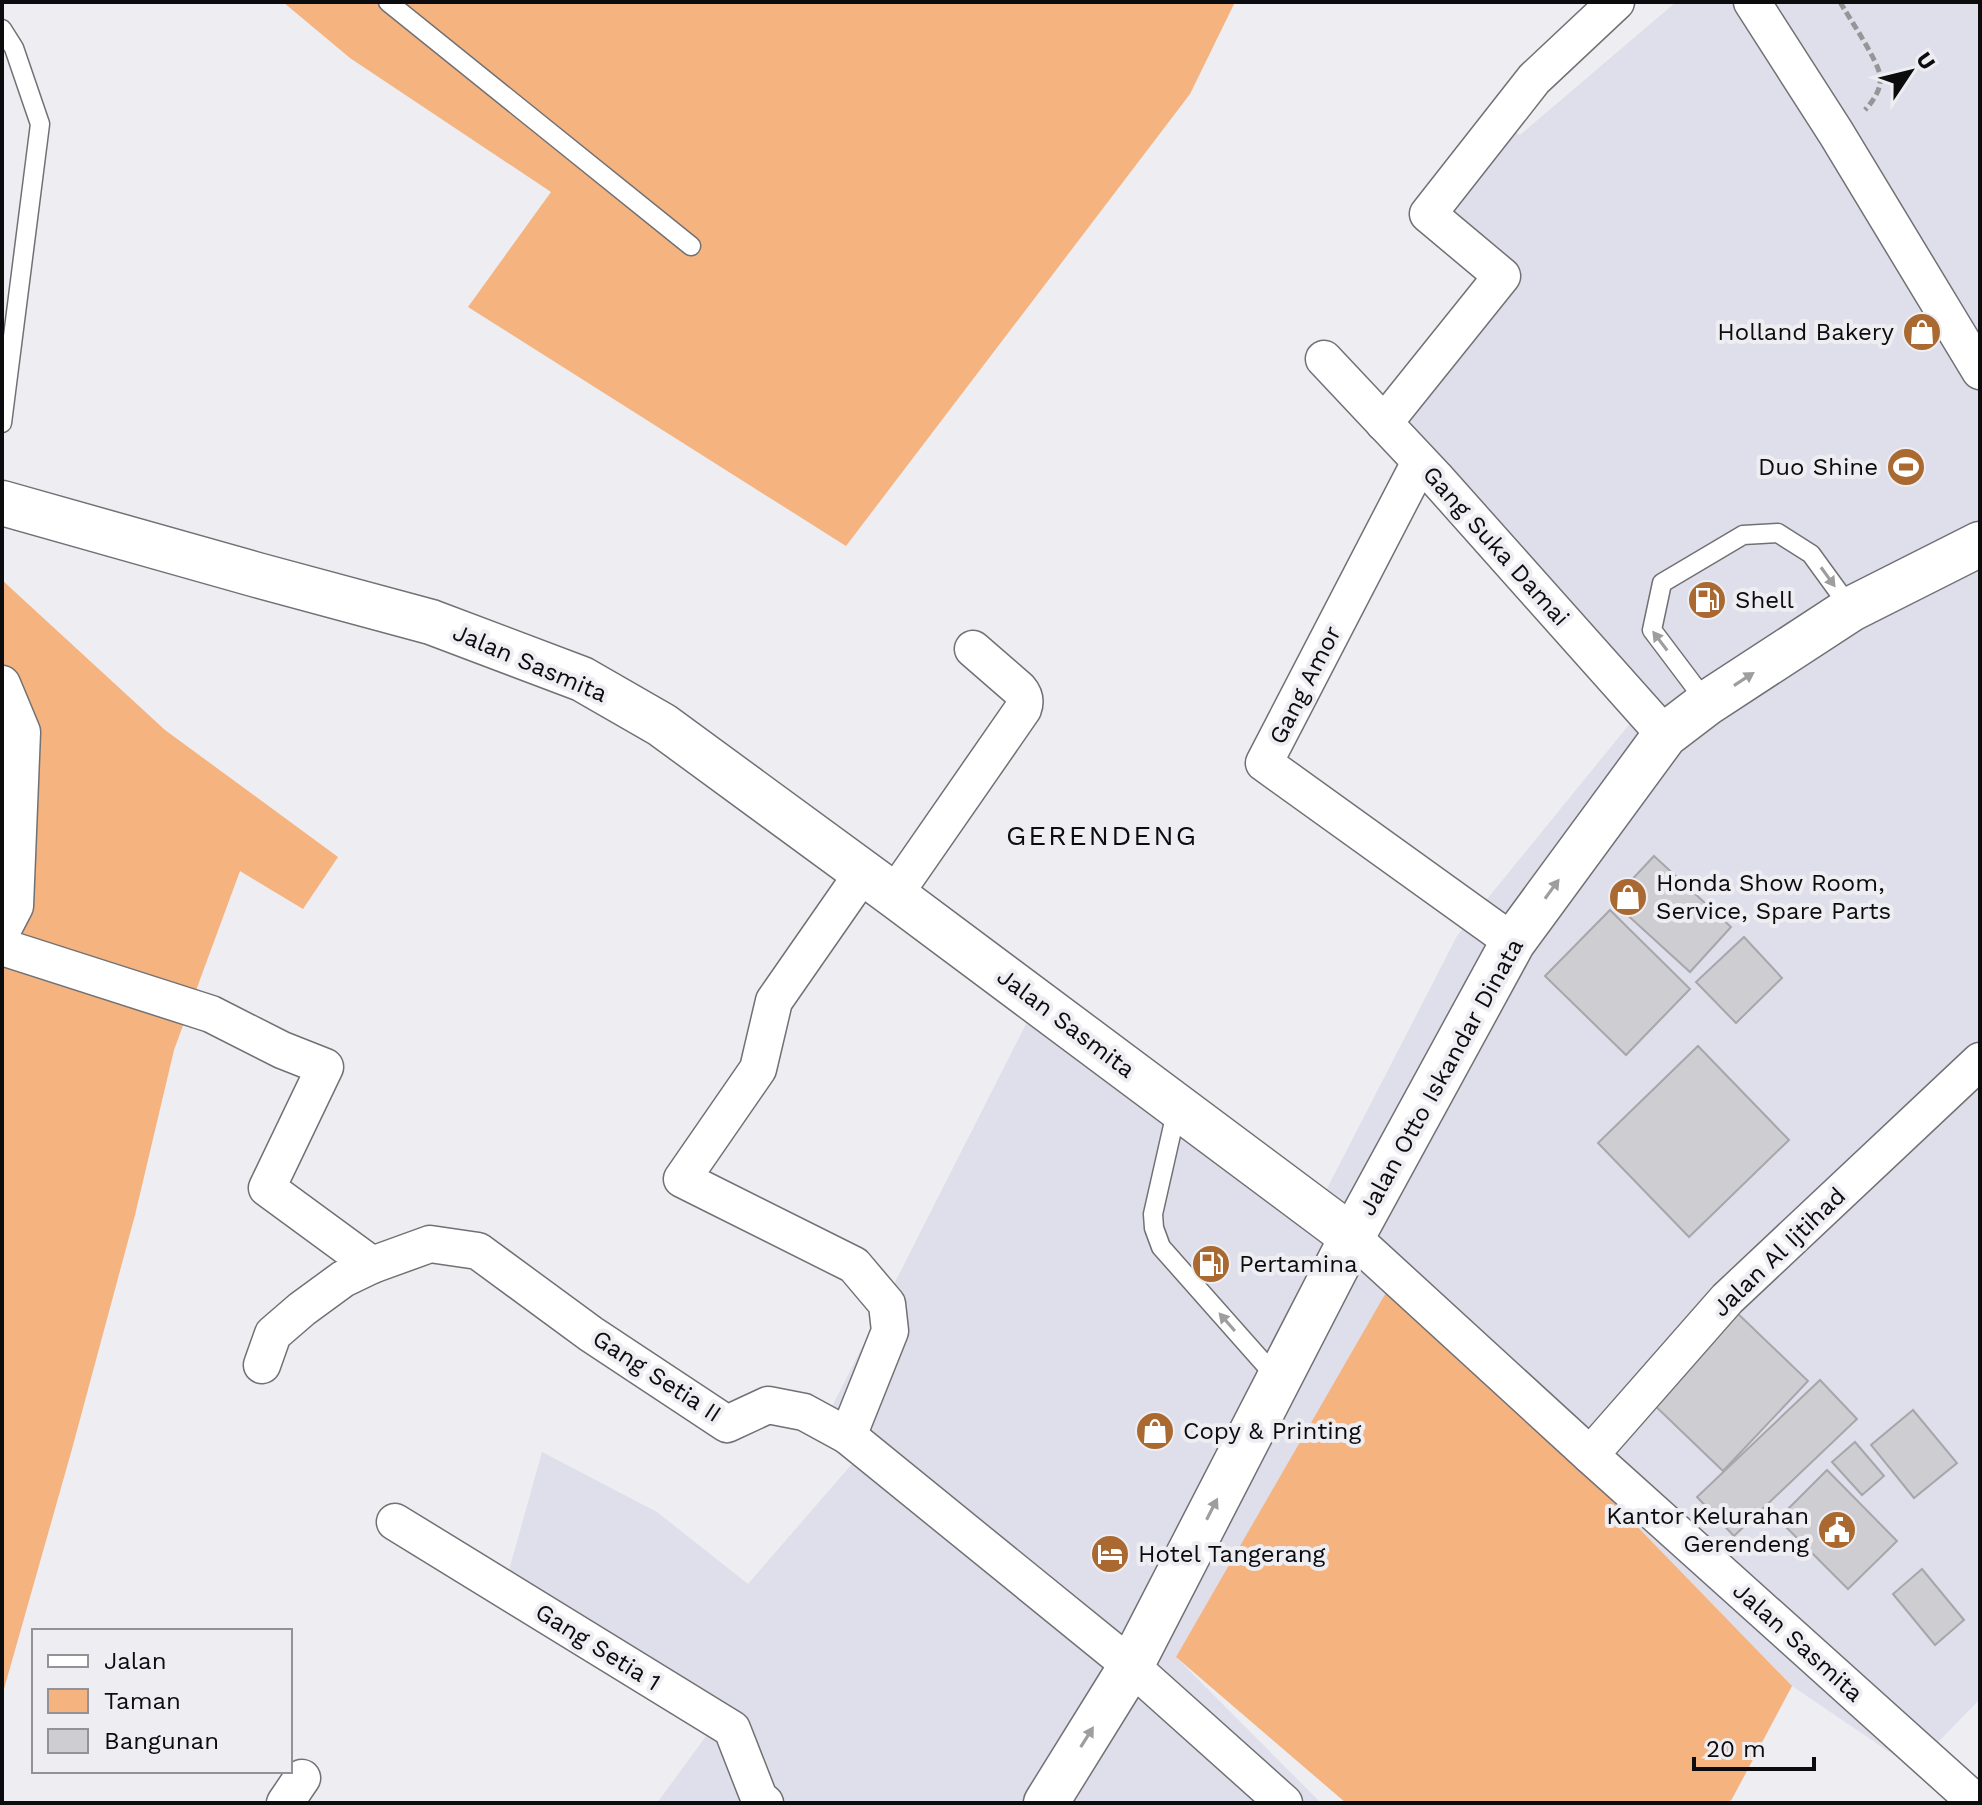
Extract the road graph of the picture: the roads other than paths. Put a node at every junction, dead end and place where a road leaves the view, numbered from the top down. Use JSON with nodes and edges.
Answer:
{"nodes":[{"id":1,"x":388,"y":2,"type":"edge"},
{"id":2,"x":1616,"y":2,"type":"edge"},
{"id":3,"x":1752,"y":2,"type":"edge"},
{"id":4,"x":2,"y":29,"type":"edge"},
{"id":5,"x":691,"y":246,"type":"dead end"},
{"id":6,"x":1324,"y":359,"type":"dead end"},
{"id":7,"x":1980,"y":371,"type":"edge"},
{"id":8,"x":2,"y":423,"type":"edge"},
{"id":9,"x":1384,"y":423,"type":"junction"},
{"id":10,"x":1420,"y":462,"type":"junction"},
{"id":11,"x":2,"y":503,"type":"edge"},
{"id":12,"x":1980,"y":544,"type":"edge"},
{"id":13,"x":1851,"y":609,"type":"junction"},
{"id":14,"x":973,"y":649,"type":"dead end"},
{"id":15,"x":2,"y":684,"type":"edge"},
{"id":16,"x":1707,"y":703,"type":"junction"},
{"id":17,"x":1665,"y":735,"type":"junction"},
{"id":18,"x":878,"y":884,"type":"junction"},
{"id":19,"x":2,"y":931,"type":"edge"},
{"id":20,"x":1513,"y":942,"type":"junction"},
{"id":21,"x":2,"y":947,"type":"edge"},
{"id":22,"x":1980,"y":1061,"type":"edge"},
{"id":23,"x":1178,"y":1107,"type":"junction"},
{"id":24,"x":1352,"y":1237,"type":"junction"},
{"id":25,"x":372,"y":1265,"type":"junction"},
{"id":26,"x":262,"y":1365,"type":"dead end"},
{"id":27,"x":1279,"y":1380,"type":"junction"},
{"id":28,"x":848,"y":1436,"type":"junction"},
{"id":29,"x":1590,"y":1455,"type":"junction"},
{"id":30,"x":395,"y":1522,"type":"dead end"},
{"id":31,"x":1131,"y":1666,"type":"junction"},
{"id":32,"x":765,"y":1803,"type":"edge"},
{"id":33,"x":1046,"y":1803,"type":"edge"},
{"id":34,"x":1284,"y":1803,"type":"edge"},
{"id":35,"x":1977,"y":1803,"type":"edge"}],
"edges":[{"from":1,"to":5,"type":"lane"},
{"from":2,"to":9,"type":"street"},
{"from":3,"to":7,"type":"street"},
{"from":4,"to":8,"type":"lane"},
{"from":6,"to":9,"type":"street","name":"Gang Suka Damai"},
{"from":9,"to":10,"type":"street","name":"Gang Suka Damai"},
{"from":10,"to":17,"type":"street","name":"Gang Suka Damai"},
{"from":10,"to":20,"type":"street","name":"Gang Amor"},
{"from":11,"to":18,"type":"main road","name":"Jalan Sasmita"},
{"from":12,"to":13,"type":"main road","name":"Jalan Otto Iskandar Dinata"},
{"from":16,"to":13,"type":"main road","name":"Jalan Otto Iskandar Dinata","one_way":true},
{"from":16,"to":13,"type":"lane","one_way":true},
{"from":14,"to":18,"type":"street"},
{"from":15,"to":19,"type":"street"},
{"from":16,"to":17,"type":"main road","name":"Jalan Otto Iskandar Dinata"},
{"from":20,"to":17,"type":"main road","name":"Jalan Otto Iskandar Dinata","one_way":true},
{"from":18,"to":23,"type":"main road","name":"Jalan Sasmita"},
{"from":18,"to":28,"type":"street"},
{"from":20,"to":24,"type":"main road","name":"Jalan Otto Iskandar Dinata"},
{"from":21,"to":25,"type":"street"},
{"from":22,"to":29,"type":"street","name":"Jalan Al Ijtihad"},
{"from":23,"to":24,"type":"main road","name":"Jalan Sasmita"},
{"from":27,"to":23,"type":"lane","one_way":true},
{"from":24,"to":27,"type":"main road","name":"Jalan Otto Iskandar Dinata"},
{"from":24,"to":29,"type":"street","name":"Jalan Sasmita"},
{"from":25,"to":26,"type":"street","name":"Gang Setia II"},
{"from":25,"to":28,"type":"street","name":"Gang Setia II"},
{"from":31,"to":27,"type":"main road","name":"Jalan Otto Iskandar Dinata","one_way":true},
{"from":28,"to":31,"type":"street","name":"Gang Setia II"},
{"from":29,"to":35,"type":"street","name":"Jalan Sasmita"},
{"from":30,"to":32,"type":"street","name":"Gang Setia 1"},
{"from":33,"to":31,"type":"main road","name":"Jalan Otto Iskandar Dinata","one_way":true},
{"from":31,"to":34,"type":"street","name":"Gang Setia II"}]}
